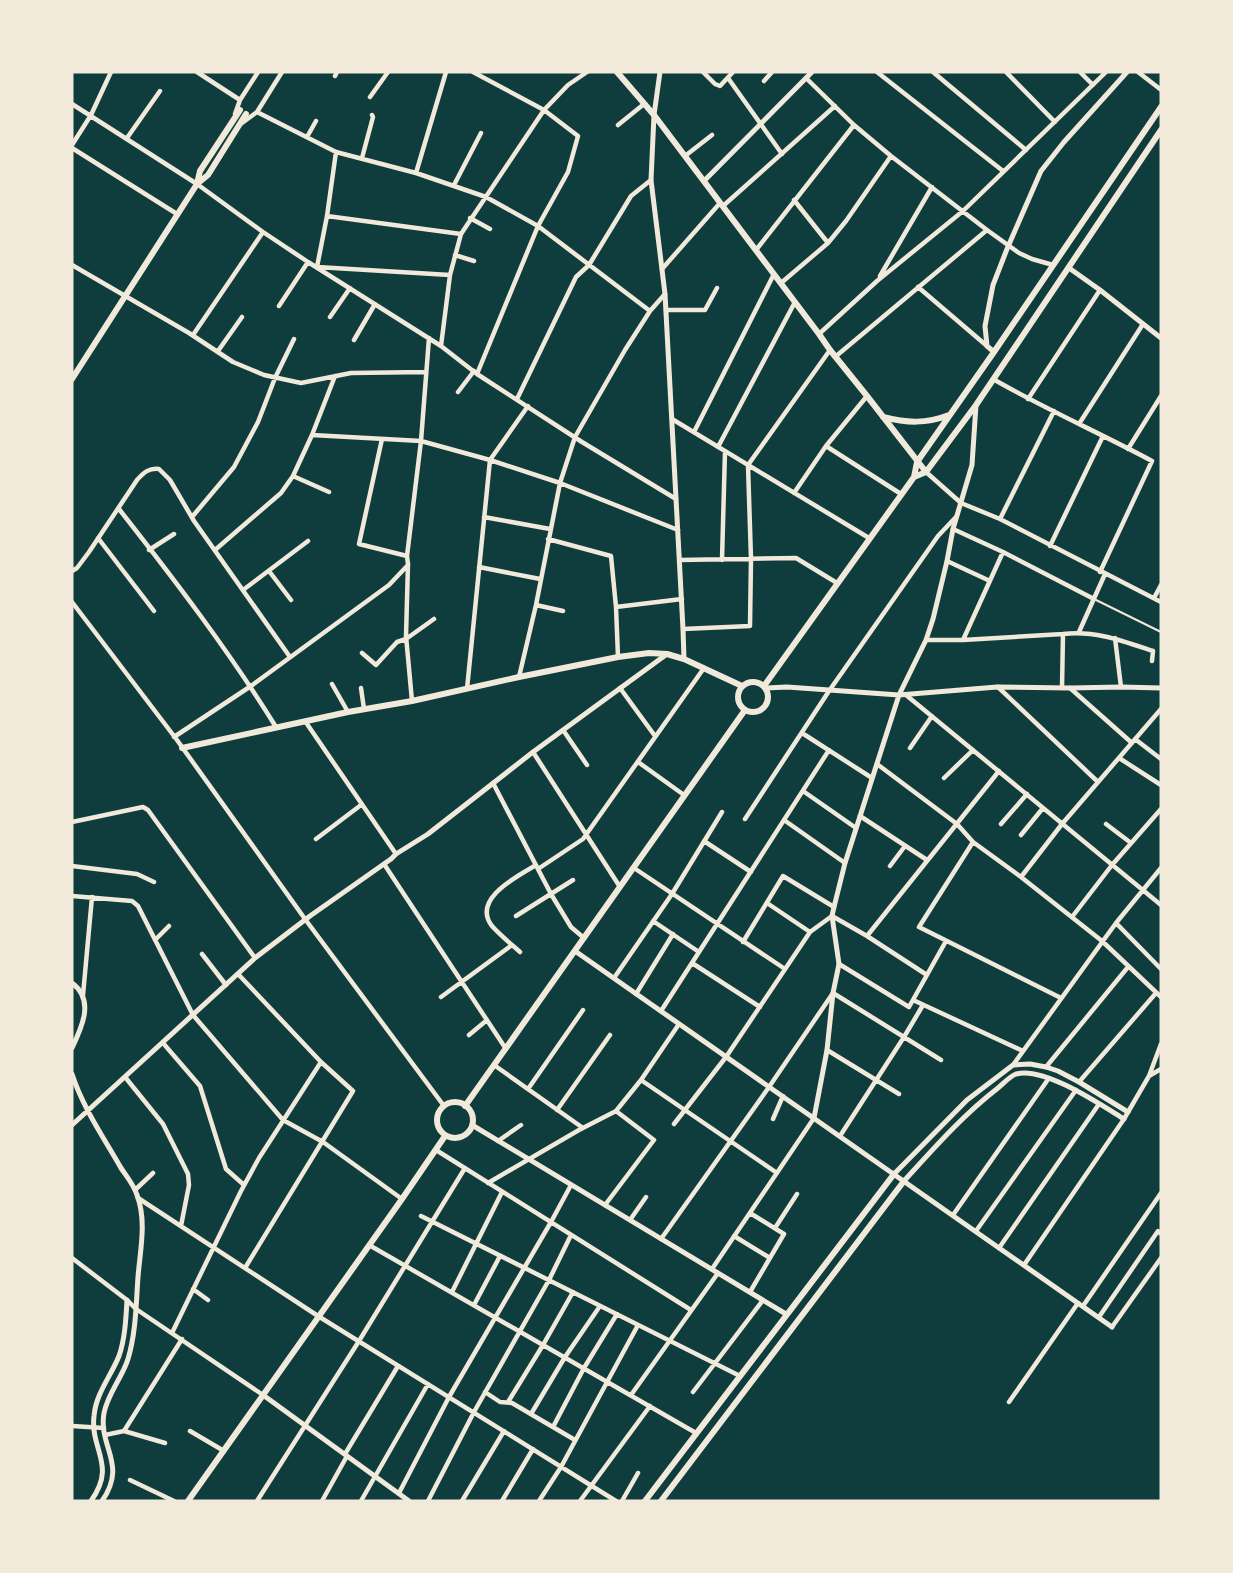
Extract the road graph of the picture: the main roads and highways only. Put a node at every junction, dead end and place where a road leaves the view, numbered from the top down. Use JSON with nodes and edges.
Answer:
{"nodes":[{"id":1,"x":617,"y":72,"type":"edge"},
{"id":2,"x":1161,"y":107,"type":"edge"},
{"id":3,"x":1154,"y":117,"type":"junction"},
{"id":4,"x":1161,"y":122,"type":"edge"},
{"id":5,"x":1161,"y":130,"type":"edge"},
{"id":6,"x":196,"y":184,"type":"junction"},
{"id":7,"x":1016,"y":320,"type":"junction"},
{"id":8,"x":1028,"y":329,"type":"junction"},
{"id":9,"x":72,"y":379,"type":"edge"},
{"id":10,"x":950,"y":415,"type":"junction"},
{"id":11,"x":883,"y":417,"type":"junction"},
{"id":12,"x":917,"y":462,"type":"junction"},
{"id":13,"x":926,"y":472,"type":"junction"},
{"id":14,"x":914,"y":477,"type":"junction"},
{"id":15,"x":742,"y":686,"type":"junction"},
{"id":16,"x":765,"y":687,"type":"junction"},
{"id":17,"x":745,"y":710,"type":"junction"},
{"id":18,"x":182,"y":748,"type":"road end"},
{"id":19,"x":465,"y":1106,"type":"junction"},
{"id":20,"x":445,"y":1136,"type":"junction"},
{"id":21,"x":894,"y":1174,"type":"road end"},
{"id":22,"x":904,"y":1181,"type":"road end"},
{"id":23,"x":188,"y":1501,"type":"edge"},
{"id":24,"x":645,"y":1501,"type":"edge"},
{"id":25,"x":661,"y":1501,"type":"edge"}],
"edges":[{"from":1,"to":11,"type":"main road"},
{"from":2,"to":3,"type":"main road"},
{"from":3,"to":4,"type":"main road"},
{"from":3,"to":7,"type":"main road"},
{"from":5,"to":8,"type":"main road"},
{"from":6,"to":6,"type":"main road"},
{"from":6,"to":9,"type":"main road"},
{"from":7,"to":8,"type":"main road"},
{"from":7,"to":10,"type":"main road"},
{"from":8,"to":13,"type":"main road"},
{"from":10,"to":11,"type":"main road"},
{"from":10,"to":12,"type":"main road"},
{"from":11,"to":12,"type":"main road"},
{"from":12,"to":13,"type":"main road"},
{"from":12,"to":14,"type":"main road"},
{"from":13,"to":14,"type":"main road"},
{"from":14,"to":16,"type":"main road"},
{"from":15,"to":16,"type":"main road"},
{"from":15,"to":17,"type":"main road"},
{"from":15,"to":18,"type":"main road"},
{"from":16,"to":17,"type":"main road"},
{"from":17,"to":19,"type":"main road"},
{"from":19,"to":20,"type":"main road"},
{"from":19,"to":20,"type":"main road"},
{"from":20,"to":23,"type":"main road"},
{"from":21,"to":24,"type":"main road"},
{"from":22,"to":25,"type":"main road"}]}
